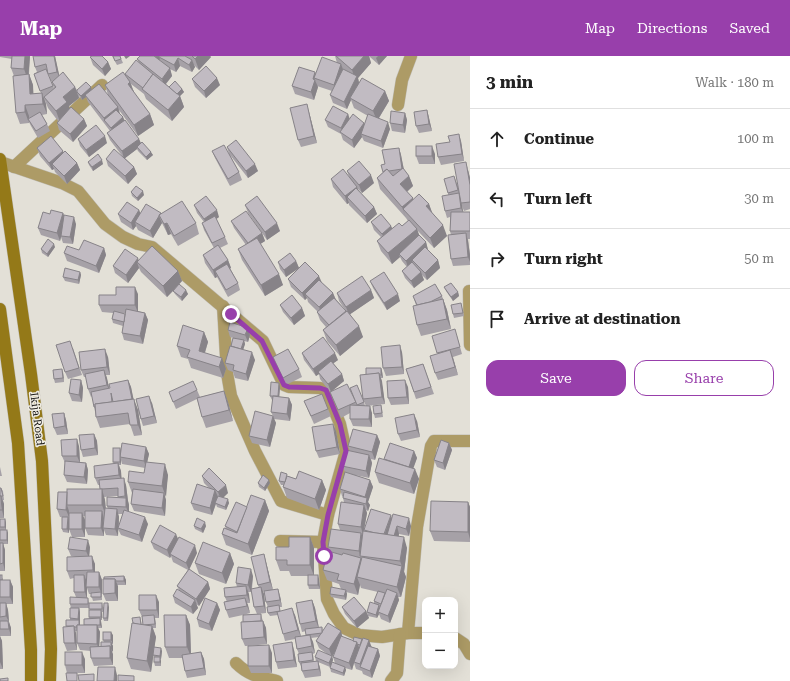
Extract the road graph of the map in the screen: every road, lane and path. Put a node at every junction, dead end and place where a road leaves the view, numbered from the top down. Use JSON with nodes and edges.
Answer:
{"nodes":[{"id":1,"x":411,"y":56,"type":"edge"},
{"id":2,"x":102,"y":85,"type":"edge"},
{"id":3,"x":398,"y":106,"type":"dead end"},
{"id":4,"x":0,"y":161,"type":"edge"},
{"id":5,"x":14,"y":167,"type":"junction"},
{"id":6,"x":469,"y":291,"type":"dead end"},
{"id":7,"x":223,"y":306,"type":"junction"},
{"id":8,"x":0,"y":309,"type":"edge"},
{"id":9,"x":470,"y":346,"type":"edge"},
{"id":10,"x":470,"y":441,"type":"edge"},
{"id":11,"x":328,"y":515,"type":"junction"},
{"id":12,"x":280,"y":541,"type":"dead end"},
{"id":13,"x":323,"y":542,"type":"junction"},
{"id":14,"x":422,"y":633,"type":"edge"},
{"id":15,"x":404,"y":634,"type":"junction"},
{"id":16,"x":458,"y":640,"type":"edge"},
{"id":17,"x":470,"y":654,"type":"edge"},
{"id":18,"x":236,"y":663,"type":"dead end"},
{"id":19,"x":31,"y":681,"type":"edge"},
{"id":20,"x":50,"y":681,"type":"edge"},
{"id":21,"x":277,"y":681,"type":"edge"},
{"id":22,"x":392,"y":681,"type":"edge"}],
"edges":[{"from":1,"to":3,"type":"street"},
{"from":2,"to":5,"type":"street"},
{"from":4,"to":5,"type":"street"},
{"from":4,"to":20,"type":"street","name":"Ikija Road"},
{"from":5,"to":7,"type":"street"},
{"from":6,"to":9,"type":"street"},
{"from":7,"to":11,"type":"street"},
{"from":7,"to":11,"type":"street"},
{"from":8,"to":19,"type":"street","name":"Ikija Road"},
{"from":10,"to":15,"type":"street"},
{"from":11,"to":13,"type":"street"},
{"from":12,"to":13,"type":"street"},
{"from":13,"to":15,"type":"street"},
{"from":14,"to":15,"type":"street"},
{"from":15,"to":22,"type":"street"},
{"from":16,"to":17,"type":"street"},
{"from":18,"to":21,"type":"street"}]}
